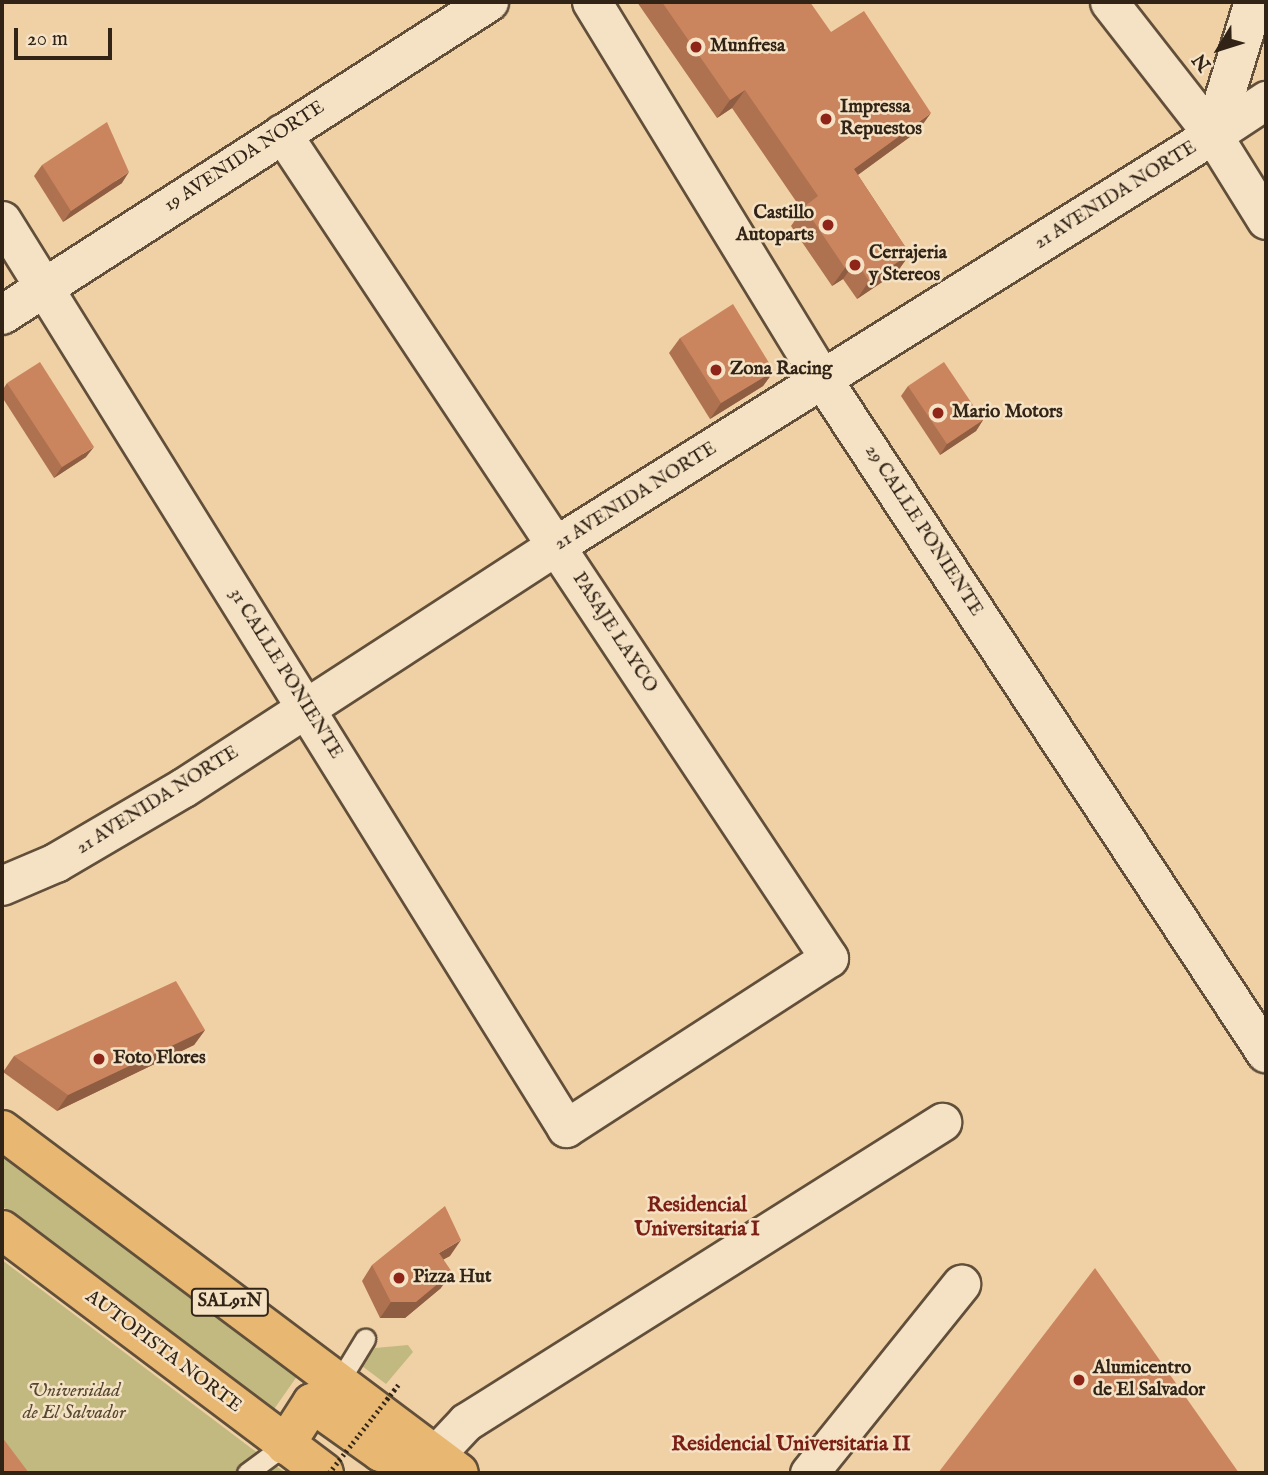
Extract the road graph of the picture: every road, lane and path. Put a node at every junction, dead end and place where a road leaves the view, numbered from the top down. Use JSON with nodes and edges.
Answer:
{"nodes":[{"id":1,"x":489,"y":2,"type":"edge"},
{"id":2,"x":592,"y":2,"type":"edge"},
{"id":3,"x":1109,"y":2,"type":"edge"},
{"id":4,"x":1254,"y":2,"type":"edge"},
{"id":5,"x":1266,"y":100,"type":"edge"},
{"id":6,"x":282,"y":133,"type":"junction"},
{"id":7,"x":1213,"y":135,"type":"junction"},
{"id":8,"x":2,"y":220,"type":"edge"},
{"id":9,"x":1266,"y":220,"type":"edge"},
{"id":10,"x":43,"y":286,"type":"junction"},
{"id":11,"x":2,"y":315,"type":"edge"},
{"id":12,"x":823,"y":380,"type":"junction"},
{"id":13,"x":556,"y":546,"type":"junction"},
{"id":14,"x":306,"y":708,"type":"junction"},
{"id":15,"x":2,"y":886,"type":"edge"},
{"id":16,"x":1266,"y":1053,"type":"edge"},
{"id":17,"x":942,"y":1122,"type":"dead end"},
{"id":18,"x":566,"y":1128,"type":"joint"},
{"id":19,"x":2,"y":1130,"type":"edge"},
{"id":20,"x":2,"y":1230,"type":"edge"},
{"id":21,"x":961,"y":1284,"type":"dead end"},
{"id":22,"x":365,"y":1339,"type":"dead end"},
{"id":23,"x":398,"y":1385,"type":"dead end"},
{"id":24,"x":334,"y":1399,"type":"junction"},
{"id":25,"x":285,"y":1445,"type":"junction"},
{"id":26,"x":447,"y":1464,"type":"edge"},
{"id":27,"x":247,"y":1473,"type":"edge"},
{"id":28,"x":326,"y":1473,"type":"edge"},
{"id":29,"x":809,"y":1473,"type":"edge"}],
"edges":[{"from":1,"to":6,"type":"main road","name":"19 AVENIDA NORTE"},
{"from":2,"to":12,"type":"main road","name":"29 CALLE PONIENTE"},
{"from":3,"to":7,"type":"street"},
{"from":4,"to":7,"type":"main road"},
{"from":5,"to":7,"type":"street","name":"21 AVENIDA NORTE"},
{"from":6,"to":10,"type":"main road","name":"19 AVENIDA NORTE"},
{"from":6,"to":13,"type":"street","name":"PASAJE LAYCO"},
{"from":7,"to":9,"type":"street"},
{"from":7,"to":12,"type":"main road","name":"21 AVENIDA NORTE"},
{"from":8,"to":10,"type":"street","name":"31 CALLE PONIENTE"},
{"from":10,"to":11,"type":"main road","name":"19 AVENIDA NORTE"},
{"from":10,"to":14,"type":"street","name":"31 CALLE PONIENTE"},
{"from":12,"to":13,"type":"main road","name":"21 AVENIDA NORTE"},
{"from":12,"to":16,"type":"main road","name":"29 CALLE PONIENTE"},
{"from":13,"to":14,"type":"main road","name":"21 AVENIDA NORTE"},
{"from":13,"to":18,"type":"street","name":"PASAJE LAYCO"},
{"from":14,"to":15,"type":"main road","name":"21 AVENIDA NORTE"},
{"from":14,"to":18,"type":"street","name":"31 CALLE PONIENTE"},
{"from":17,"to":26,"type":"street"},
{"from":19,"to":24,"type":"main road","number":"SAL91N"},
{"from":20,"to":25,"type":"main road","name":"AUTOPISTA NORTE"},
{"from":21,"to":29,"type":"street"},
{"from":22,"to":24,"type":"lane"},
{"from":23,"to":28,"type":"path","bridge":true},
{"from":24,"to":25,"type":"main road"},
{"from":24,"to":26,"type":"main road"},
{"from":25,"to":27,"type":"lane"},
{"from":25,"to":28,"type":"main road","name":"AUTOPISTA NORTE"}]}
